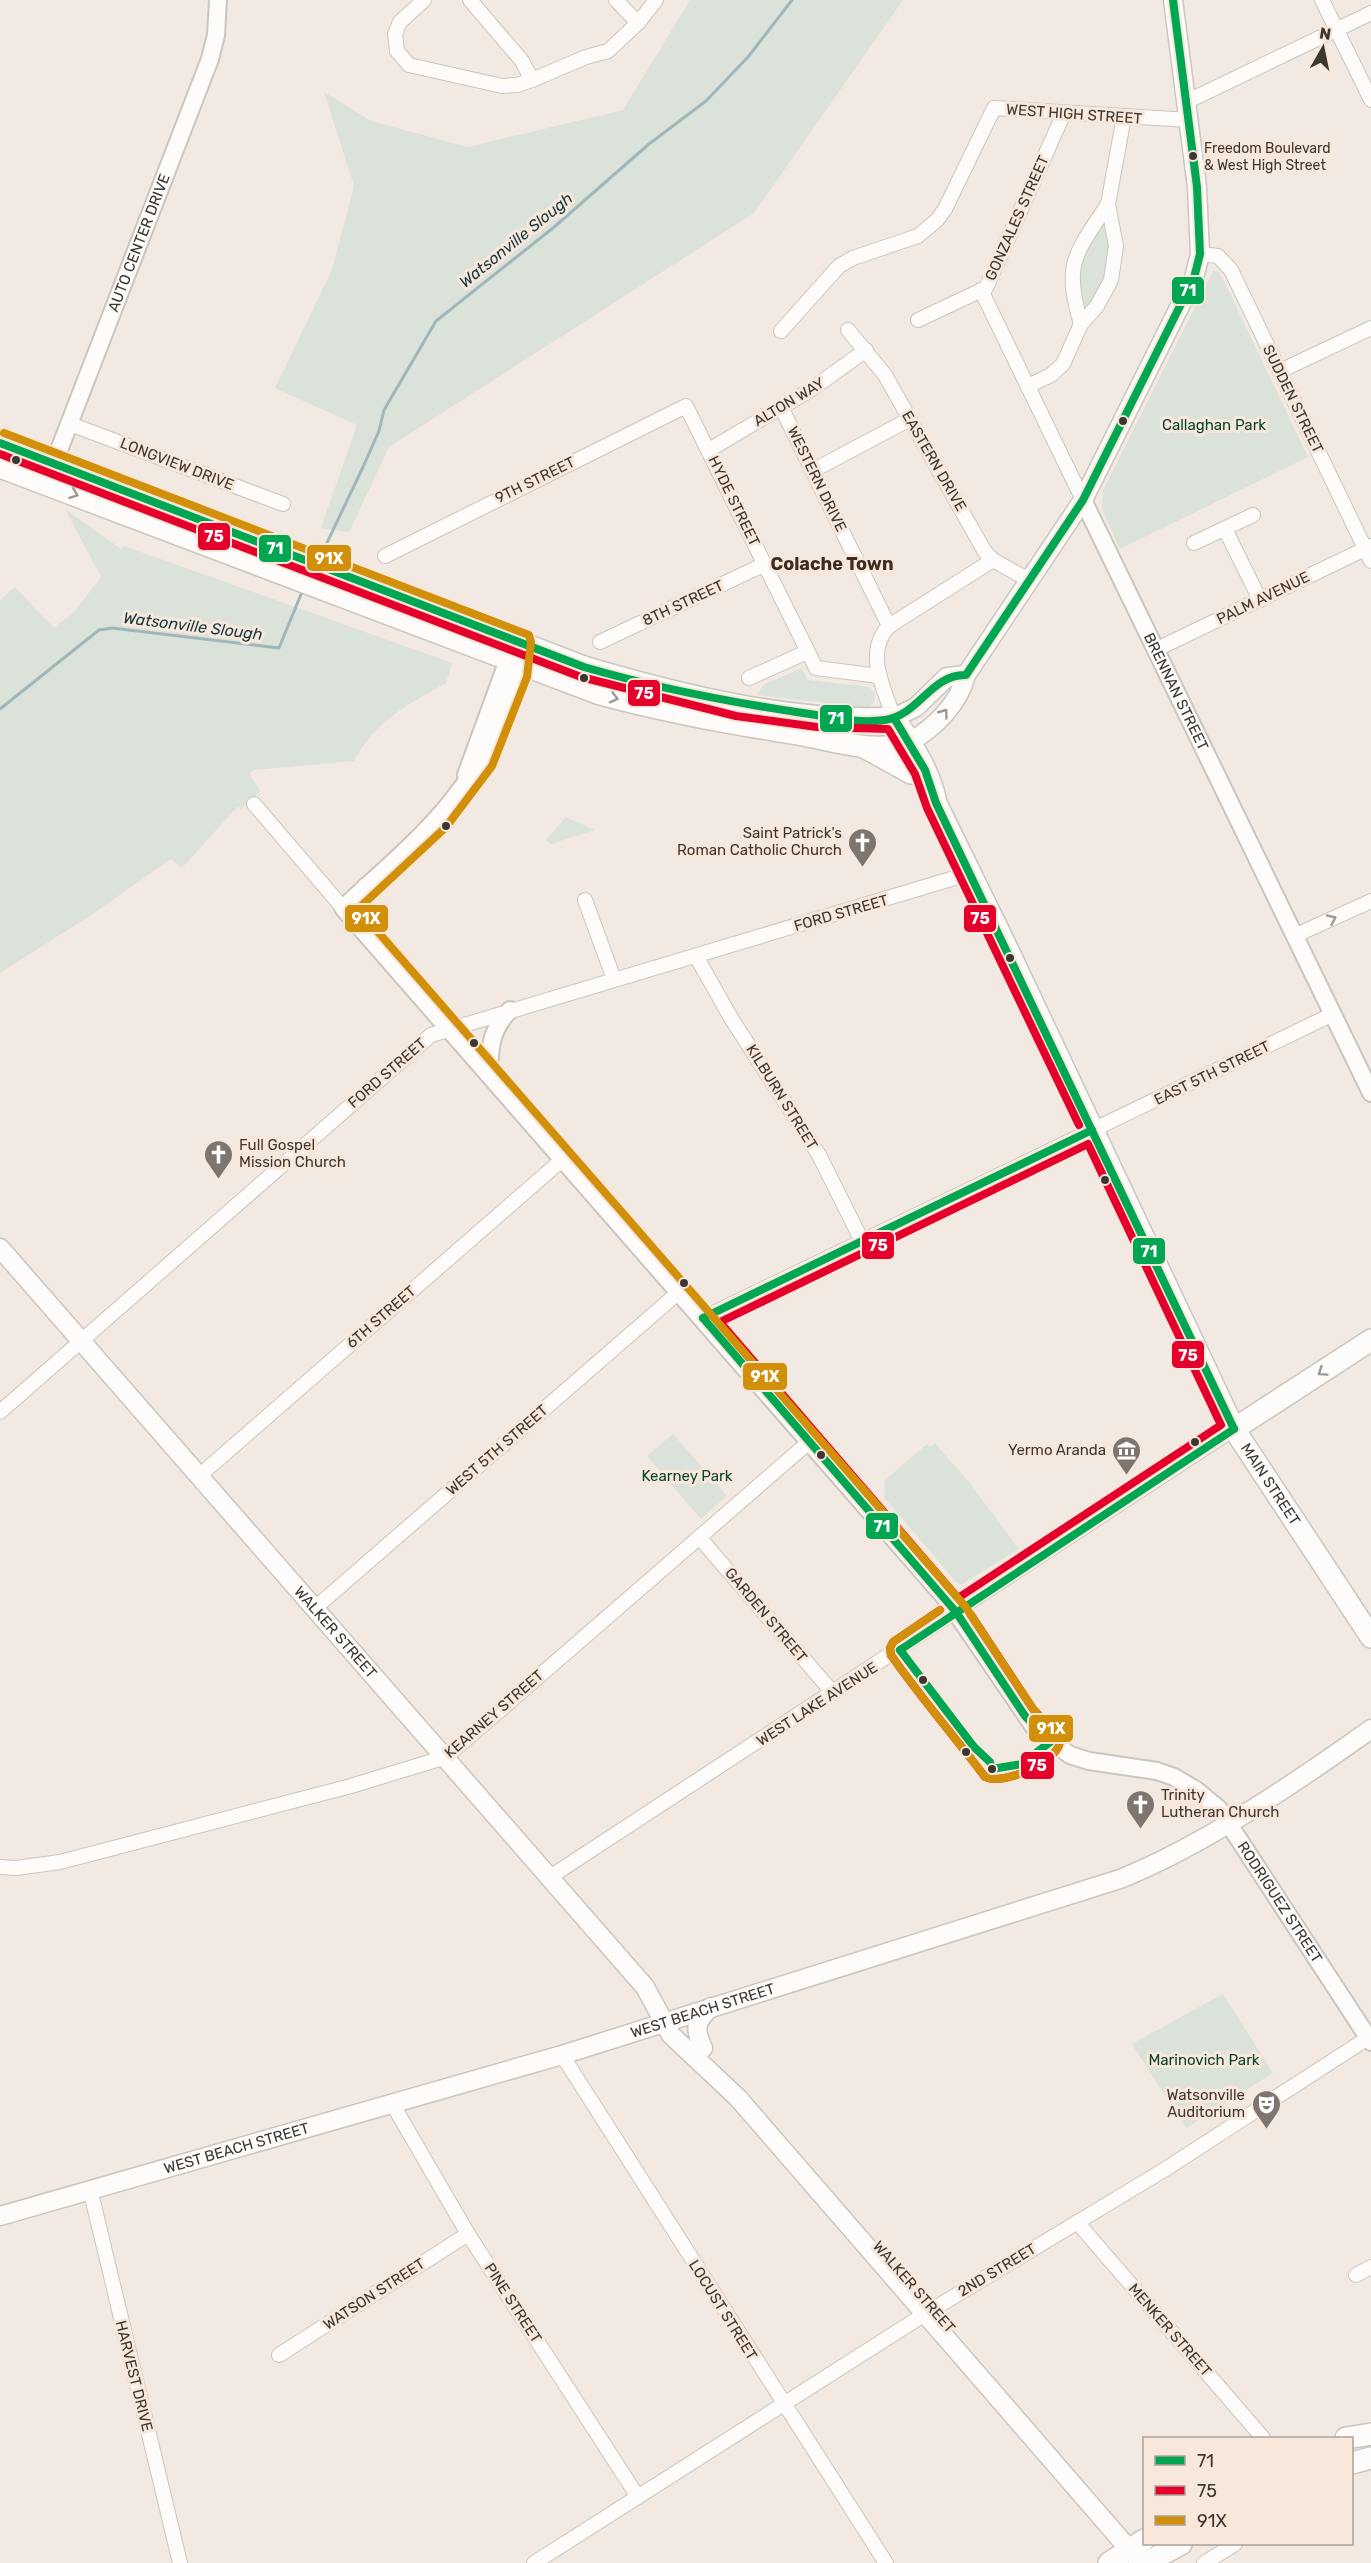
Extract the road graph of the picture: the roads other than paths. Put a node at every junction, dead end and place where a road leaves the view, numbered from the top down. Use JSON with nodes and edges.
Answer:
{"nodes":[{"id":1,"x":218,"y":0,"type":"edge"},
{"id":2,"x":424,"y":0,"type":"edge"},
{"id":3,"x":470,"y":0,"type":"edge"},
{"id":4,"x":616,"y":0,"type":"edge"},
{"id":5,"x":656,"y":0,"type":"edge"},
{"id":6,"x":1173,"y":0,"type":"edge"},
{"id":7,"x":1322,"y":0,"type":"edge"},
{"id":8,"x":1371,"y":13,"type":"edge"},
{"id":9,"x":638,"y":23,"type":"junction"},
{"id":10,"x":1336,"y":29,"type":"junction"},
{"id":11,"x":532,"y":80,"type":"junction"},
{"id":12,"x":1371,"y":100,"type":"edge"},
{"id":13,"x":1186,"y":102,"type":"junction"},
{"id":14,"x":1064,"y":113,"type":"junction"},
{"id":15,"x":1124,"y":117,"type":"junction"},
{"id":16,"x":1189,"y":120,"type":"junction"},
{"id":17,"x":1108,"y":204,"type":"junction"},
{"id":18,"x":1200,"y":254,"type":"junction"},
{"id":19,"x":981,"y":290,"type":"junction"},
{"id":20,"x":918,"y":320,"type":"dead end"},
{"id":21,"x":1081,"y":324,"type":"junction"},
{"id":22,"x":1371,"y":328,"type":"edge"},
{"id":23,"x":848,"y":330,"type":"dead end"},
{"id":24,"x":781,"y":331,"type":"dead end"},
{"id":25,"x":866,"y":350,"type":"junction"},
{"id":26,"x":1280,"y":371,"type":"junction"},
{"id":27,"x":1028,"y":386,"type":"junction"},
{"id":28,"x":686,"y":406,"type":"joint"},
{"id":29,"x":781,"y":407,"type":"junction"},
{"id":30,"x":910,"y":419,"type":"junction"},
{"id":31,"x":70,"y":424,"type":"junction"},
{"id":32,"x":0,"y":442,"type":"edge"},
{"id":33,"x":709,"y":450,"type":"junction"},
{"id":34,"x":54,"y":463,"type":"junction"},
{"id":35,"x":0,"y":466,"type":"edge"},
{"id":36,"x":814,"y":470,"type":"junction"},
{"id":37,"x":46,"y":484,"type":"junction"},
{"id":38,"x":1083,"y":500,"type":"junction"},
{"id":39,"x":283,"y":504,"type":"dead end"},
{"id":40,"x":1253,"y":514,"type":"dead end"},
{"id":41,"x":1225,"y":529,"type":"junction"},
{"id":42,"x":1194,"y":543,"type":"dead end"},
{"id":43,"x":1369,"y":552,"type":"edge"},
{"id":44,"x":385,"y":556,"type":"dead end"},
{"id":45,"x":993,"y":560,"type":"junction"},
{"id":46,"x":765,"y":564,"type":"junction"},
{"id":47,"x":1029,"y":580,"type":"junction"},
{"id":48,"x":1260,"y":600,"type":"junction"},
{"id":49,"x":888,"y":626,"type":"junction"},
{"id":50,"x":521,"y":642,"type":"junction"},
{"id":51,"x":600,"y":642,"type":"dead end"},
{"id":52,"x":1155,"y":650,"type":"junction"},
{"id":53,"x":807,"y":652,"type":"junction"},
{"id":54,"x":514,"y":662,"type":"junction"},
{"id":55,"x":966,"y":675,"type":"junction"},
{"id":56,"x":879,"y":676,"type":"junction"},
{"id":57,"x":749,"y":678,"type":"dead end"},
{"id":58,"x":894,"y":718,"type":"junction"},
{"id":59,"x":904,"y":744,"type":"junction"},
{"id":60,"x":862,"y":746,"type":"junction"},
{"id":61,"x":911,"y":773,"type":"junction"},
{"id":62,"x":936,"y":803,"type":"junction"},
{"id":63,"x":254,"y":804,"type":"dead end"},
{"id":64,"x":971,"y":873,"type":"junction"},
{"id":65,"x":366,"y":886,"type":"junction"},
{"id":66,"x":585,"y":900,"type":"dead end"},
{"id":67,"x":1371,"y":901,"type":"edge"},
{"id":68,"x":343,"y":908,"type":"junction"},
{"id":69,"x":367,"y":935,"type":"junction"},
{"id":70,"x":1294,"y":936,"type":"junction"},
{"id":71,"x":696,"y":956,"type":"junction"},
{"id":72,"x":614,"y":980,"type":"junction"},
{"id":73,"x":510,"y":1010,"type":"junction"},
{"id":74,"x":1331,"y":1015,"type":"junction"},
{"id":75,"x":448,"y":1028,"type":"junction"},
{"id":76,"x":489,"y":1075,"type":"junction"},
{"id":77,"x":1371,"y":1093,"type":"edge"},
{"id":78,"x":1092,"y":1131,"type":"junction"},
{"id":79,"x":563,"y":1159,"type":"junction"},
{"id":80,"x":861,"y":1241,"type":"junction"},
{"id":81,"x":0,"y":1248,"type":"edge"},
{"id":82,"x":679,"y":1292,"type":"junction"},
{"id":83,"x":703,"y":1318,"type":"junction"},
{"id":84,"x":1371,"y":1340,"type":"edge"},
{"id":85,"x":81,"y":1341,"type":"junction"},
{"id":86,"x":0,"y":1412,"type":"edge"},
{"id":87,"x":1234,"y":1429,"type":"junction"},
{"id":88,"x":809,"y":1442,"type":"junction"},
{"id":89,"x":199,"y":1476,"type":"junction"},
{"id":90,"x":699,"y":1537,"type":"junction"},
{"id":91,"x":315,"y":1608,"type":"junction"},
{"id":92,"x":956,"y":1612,"type":"junction"},
{"id":93,"x":1371,"y":1637,"type":"edge"},
{"id":94,"x":833,"y":1693,"type":"junction"},
{"id":95,"x":1371,"y":1729,"type":"edge"},
{"id":96,"x":446,"y":1757,"type":"junction"},
{"id":97,"x":1229,"y":1822,"type":"junction"},
{"id":98,"x":0,"y":1867,"type":"edge"},
{"id":99,"x":550,"y":1877,"type":"junction"},
{"id":100,"x":711,"y":2007,"type":"junction"},
{"id":101,"x":663,"y":2023,"type":"junction"},
{"id":102,"x":1370,"y":2039,"type":"edge"},
{"id":103,"x":703,"y":2048,"type":"junction"},
{"id":104,"x":562,"y":2055,"type":"junction"},
{"id":105,"x":393,"y":2106,"type":"junction"},
{"id":106,"x":90,"y":2189,"type":"junction"},
{"id":107,"x":0,"y":2216,"type":"edge"},
{"id":108,"x":1077,"y":2222,"type":"junction"},
{"id":109,"x":468,"y":2234,"type":"junction"},
{"id":110,"x":1371,"y":2267,"type":"edge"},
{"id":111,"x":1356,"y":2275,"type":"dead end"},
{"id":112,"x":929,"y":2311,"type":"junction"},
{"id":113,"x":279,"y":2355,"type":"dead end"},
{"id":114,"x":783,"y":2406,"type":"junction"},
{"id":115,"x":1371,"y":2434,"type":"edge"},
{"id":116,"x":1261,"y":2437,"type":"edge"},
{"id":117,"x":1353,"y":2438,"type":"edge"},
{"id":118,"x":1371,"y":2458,"type":"edge"},
{"id":119,"x":1353,"y":2463,"type":"edge"},
{"id":120,"x":638,"y":2497,"type":"junction"},
{"id":121,"x":1178,"y":2545,"type":"edge"},
{"id":122,"x":1233,"y":2545,"type":"edge"},
{"id":123,"x":1144,"y":2555,"type":"edge"},
{"id":124,"x":180,"y":2563,"type":"edge"},
{"id":125,"x":534,"y":2563,"type":"edge"},
{"id":126,"x":886,"y":2563,"type":"edge"},
{"id":127,"x":1108,"y":2563,"type":"edge"},
{"id":128,"x":1204,"y":2563,"type":"edge"}],
"edges":[{"from":1,"to":31,"type":"street","name":"AUTO CENTER DRIVE"},
{"from":2,"to":11,"type":"street"},
{"from":3,"to":11,"type":"street"},
{"from":4,"to":9,"type":"street"},
{"from":5,"to":9,"type":"street"},
{"from":6,"to":13,"type":"main road"},
{"from":7,"to":10,"type":"street"},
{"from":8,"to":10,"type":"street"},
{"from":9,"to":11,"type":"street"},
{"from":10,"to":12,"type":"street"},
{"from":10,"to":13,"type":"street"},
{"from":13,"to":16,"type":"main road"},
{"from":14,"to":15,"type":"street","name":"WEST HIGH STREET"},
{"from":14,"to":19,"type":"street","name":"GONZALES STREET"},
{"from":14,"to":24,"type":"street","name":"WEST HIGH STREET"},
{"from":15,"to":16,"type":"street","name":"WEST HIGH STREET"},
{"from":15,"to":17,"type":"street"},
{"from":16,"to":18,"type":"main road"},
{"from":17,"to":21,"type":"street"},
{"from":17,"to":21,"type":"street"},
{"from":18,"to":26,"type":"street","name":"SUDDEN STREET"},
{"from":18,"to":38,"type":"main road"},
{"from":19,"to":20,"type":"street","name":"GONZALES STREET"},
{"from":19,"to":27,"type":"street","name":"BRENNAN STREET"},
{"from":21,"to":27,"type":"street"},
{"from":22,"to":26,"type":"street"},
{"from":23,"to":25,"type":"street","name":"EASTERN DRIVE"},
{"from":25,"to":29,"type":"street","name":"ALTON WAY"},
{"from":25,"to":30,"type":"street","name":"EASTERN DRIVE"},
{"from":26,"to":43,"type":"street","name":"SUDDEN STREET"},
{"from":27,"to":38,"type":"street","name":"BRENNAN STREET"},
{"from":28,"to":33,"type":"street","name":"HYDE STREET"},
{"from":28,"to":44,"type":"street","name":"9TH STREET"},
{"from":29,"to":33,"type":"street","name":"ALTON WAY"},
{"from":29,"to":36,"type":"street","name":"WESTERN DRIVE"},
{"from":30,"to":36,"type":"street"},
{"from":30,"to":45,"type":"street","name":"EASTERN DRIVE"},
{"from":31,"to":34,"type":"street","name":"AUTO CENTER DRIVE"},
{"from":31,"to":39,"type":"street","name":"LONGVIEW DRIVE"},
{"from":32,"to":34,"type":"main road"},
{"from":33,"to":46,"type":"street","name":"HYDE STREET"},
{"from":34,"to":37,"type":"main road","name":"AUTO CENTER DRIVE"},
{"from":34,"to":50,"type":"main road"},
{"from":35,"to":37,"type":"main road"},
{"from":36,"to":49,"type":"street","name":"WESTERN DRIVE"},
{"from":37,"to":54,"type":"main road","one_way":true},
{"from":38,"to":47,"type":"main road"},
{"from":38,"to":52,"type":"street","name":"BRENNAN STREET"},
{"from":40,"to":41,"type":"street"},
{"from":41,"to":42,"type":"street"},
{"from":41,"to":48,"type":"street"},
{"from":43,"to":48,"type":"street","name":"PALM AVENUE"},
{"from":45,"to":47,"type":"street","name":"EASTERN DRIVE"},
{"from":45,"to":49,"type":"street"},
{"from":46,"to":51,"type":"street","name":"8TH STREET"},
{"from":46,"to":53,"type":"street","name":"HYDE STREET"},
{"from":47,"to":55,"type":"main road"},
{"from":48,"to":52,"type":"street","name":"PALM AVENUE"},
{"from":49,"to":56,"type":"street"},
{"from":50,"to":54,"type":"street"},
{"from":50,"to":58,"type":"main road"},
{"from":52,"to":70,"type":"street","name":"BRENNAN STREET"},
{"from":53,"to":56,"type":"street","name":"HYDE STREET"},
{"from":53,"to":57,"type":"street"},
{"from":54,"to":60,"type":"main road","one_way":true},
{"from":54,"to":65,"type":"street"},
{"from":55,"to":58,"type":"main road"},
{"from":59,"to":55,"type":"main road","one_way":true},
{"from":56,"to":58,"type":"street"},
{"from":58,"to":59,"type":"main road","name":"MAIN STREET"},
{"from":59,"to":60,"type":"main road"},
{"from":59,"to":61,"type":"main road","name":"MAIN STREET"},
{"from":59,"to":62,"type":"main road","name":"MAIN STREET"},
{"from":60,"to":61,"type":"main road"},
{"from":61,"to":62,"type":"main road","name":"MAIN STREET"},
{"from":62,"to":64,"type":"main road","name":"MAIN STREET"},
{"from":63,"to":68,"type":"street","name":"RODRIGUEZ STREET"},
{"from":64,"to":71,"type":"street","name":"FORD STREET"},
{"from":64,"to":78,"type":"main road","name":"MAIN STREET"},
{"from":65,"to":68,"type":"street"},
{"from":65,"to":69,"type":"street"},
{"from":66,"to":72,"type":"street"},
{"from":70,"to":67,"type":"street","one_way":true},
{"from":68,"to":69,"type":"street","name":"RODRIGUEZ STREET"},
{"from":69,"to":75,"type":"street","name":"RODRIGUEZ STREET"},
{"from":70,"to":74,"type":"street","name":"BRENNAN STREET"},
{"from":71,"to":72,"type":"street","name":"FORD STREET"},
{"from":71,"to":80,"type":"street","name":"KILBURN STREET"},
{"from":72,"to":73,"type":"street","name":"FORD STREET"},
{"from":73,"to":75,"type":"street","name":"FORD STREET"},
{"from":73,"to":76,"type":"street"},
{"from":74,"to":77,"type":"street","name":"BRENNAN STREET"},
{"from":74,"to":78,"type":"street","name":"EAST 5TH STREET"},
{"from":75,"to":76,"type":"street","name":"RODRIGUEZ STREET"},
{"from":75,"to":85,"type":"street","name":"FORD STREET"},
{"from":76,"to":79,"type":"street","name":"RODRIGUEZ STREET"},
{"from":78,"to":80,"type":"street"},
{"from":78,"to":87,"type":"main road","name":"MAIN STREET"},
{"from":79,"to":82,"type":"street","name":"RODRIGUEZ STREET"},
{"from":79,"to":89,"type":"street","name":"6TH STREET"},
{"from":80,"to":83,"type":"street"},
{"from":81,"to":85,"type":"main road","name":"WALKER STREET"},
{"from":82,"to":83,"type":"street","name":"RODRIGUEZ STREET"},
{"from":82,"to":91,"type":"street","name":"WEST 5TH STREET"},
{"from":83,"to":88,"type":"street","name":"RODRIGUEZ STREET"},
{"from":84,"to":87,"type":"main road","one_way":true},
{"from":85,"to":86,"type":"street","name":"FORD STREET"},
{"from":85,"to":89,"type":"main road","name":"WALKER STREET"},
{"from":87,"to":92,"type":"street","name":"WEST LAKE AVENUE"},
{"from":87,"to":93,"type":"main road","name":"MAIN STREET"},
{"from":88,"to":90,"type":"street","name":"KEARNEY STREET"},
{"from":88,"to":92,"type":"street","name":"RODRIGUEZ STREET"},
{"from":89,"to":91,"type":"main road","name":"WALKER STREET"},
{"from":90,"to":94,"type":"street","name":"GARDEN STREET"},
{"from":90,"to":96,"type":"street","name":"KEARNEY STREET"},
{"from":91,"to":96,"type":"main road","name":"WALKER STREET"},
{"from":92,"to":94,"type":"street","name":"WEST LAKE AVENUE"},
{"from":92,"to":97,"type":"street","name":"RODRIGUEZ STREET"},
{"from":94,"to":99,"type":"street","name":"WEST LAKE AVENUE"},
{"from":95,"to":97,"type":"main road","name":"WEST BEACH STREET"},
{"from":96,"to":98,"type":"street","name":"KEARNEY STREET"},
{"from":96,"to":99,"type":"main road","name":"WALKER STREET"},
{"from":97,"to":100,"type":"main road","name":"WEST BEACH STREET"},
{"from":97,"to":102,"type":"street","name":"RODRIGUEZ STREET"},
{"from":99,"to":101,"type":"main road","name":"WALKER STREET"},
{"from":100,"to":101,"type":"main road","name":"WEST BEACH STREET"},
{"from":100,"to":103,"type":"main road"},
{"from":101,"to":103,"type":"main road","name":"WALKER STREET"},
{"from":101,"to":104,"type":"main road","name":"WEST BEACH STREET"},
{"from":101,"to":112,"type":"main road","name":"WALKER STREET"},
{"from":102,"to":108,"type":"street","name":"2ND STREET"},
{"from":103,"to":112,"type":"main road","name":"WALKER STREET"},
{"from":104,"to":105,"type":"main road","name":"WEST BEACH STREET"},
{"from":104,"to":114,"type":"street","name":"LOCUST STREET"},
{"from":105,"to":106,"type":"main road","name":"WEST BEACH STREET"},
{"from":105,"to":109,"type":"street","name":"PINE STREET"},
{"from":106,"to":107,"type":"main road","name":"WEST BEACH STREET"},
{"from":106,"to":124,"type":"street","name":"HARVEST DRIVE"},
{"from":108,"to":112,"type":"street","name":"2ND STREET"},
{"from":108,"to":116,"type":"street","name":"MENKER STREET"},
{"from":109,"to":113,"type":"street","name":"WATSON STREET"},
{"from":109,"to":120,"type":"street","name":"PINE STREET"},
{"from":110,"to":111,"type":"street"},
{"from":112,"to":114,"type":"street","name":"2ND STREET"},
{"from":112,"to":123,"type":"main road","name":"WALKER STREET"},
{"from":114,"to":120,"type":"street","name":"2ND STREET"},
{"from":114,"to":126,"type":"street","name":"LOCUST STREET"},
{"from":115,"to":117,"type":"main road"},
{"from":118,"to":119,"type":"main road"},
{"from":120,"to":125,"type":"street","name":"2ND STREET"},
{"from":121,"to":123,"type":"main road"},
{"from":122,"to":128,"type":"street"},
{"from":123,"to":127,"type":"main road"}]}
